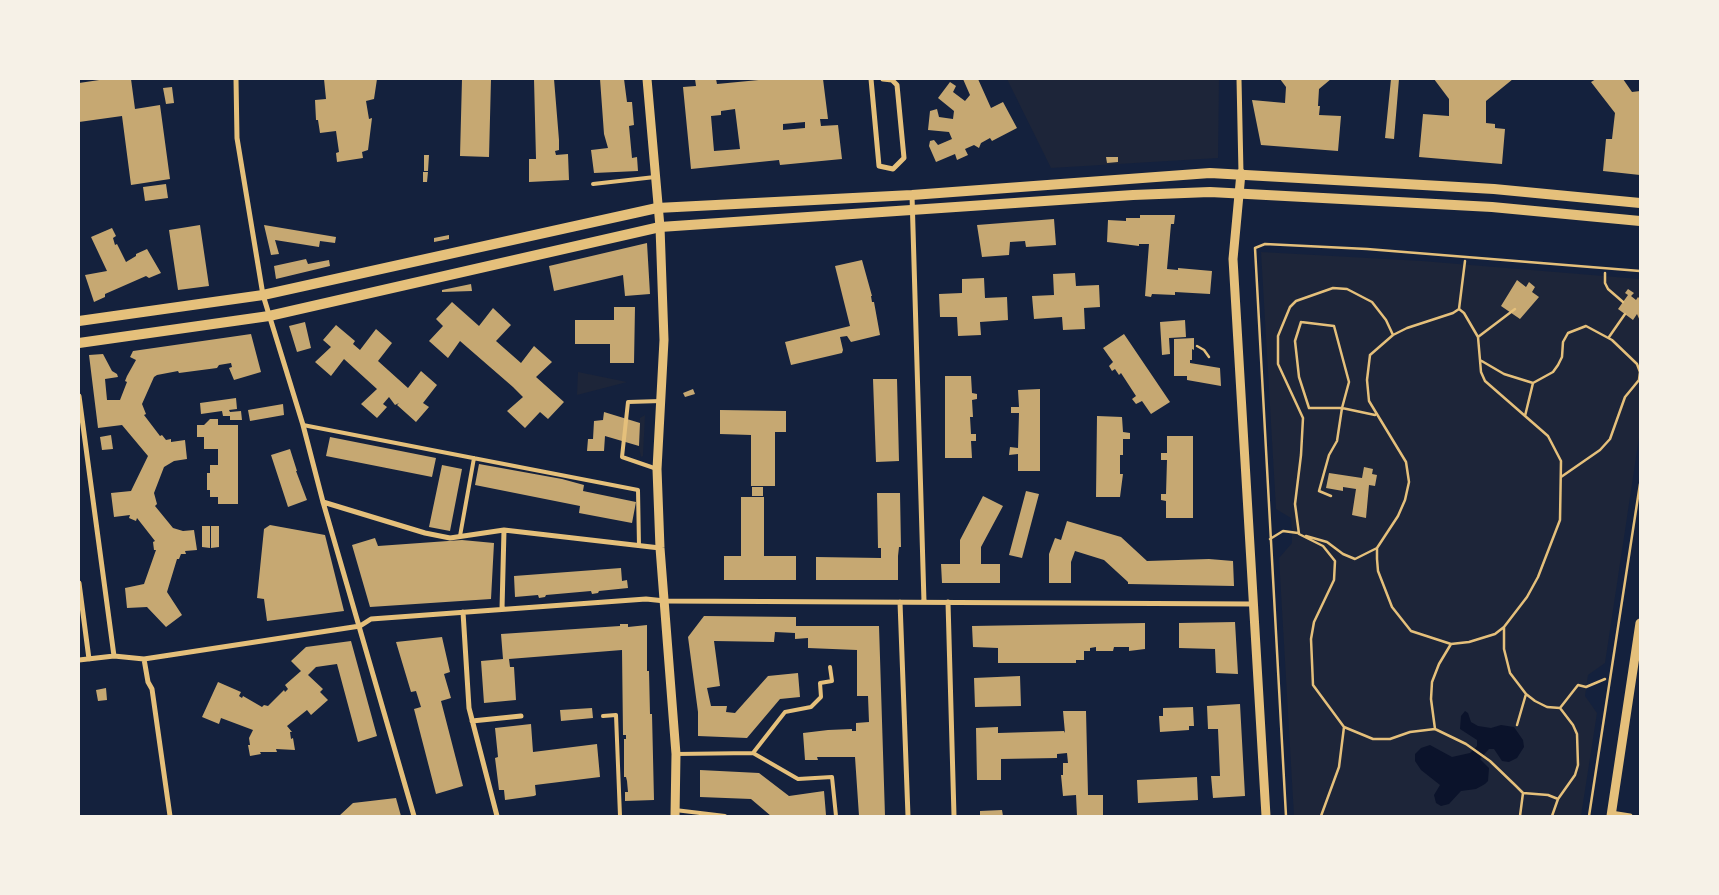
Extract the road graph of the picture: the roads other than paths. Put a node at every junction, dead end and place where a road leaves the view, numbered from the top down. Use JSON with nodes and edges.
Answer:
{"nodes":[{"id":1,"x":236,"y":79,"type":"edge"},
{"id":2,"x":647,"y":79,"type":"edge"},
{"id":3,"x":871,"y":79,"type":"edge"},
{"id":4,"x":878,"y":79,"type":"edge"},
{"id":5,"x":883,"y":79,"type":"edge"},
{"id":6,"x":1239,"y":79,"type":"edge"},
{"id":7,"x":1241,"y":173,"type":"junction"},
{"id":8,"x":655,"y":177,"type":"junction"},
{"id":9,"x":593,"y":184,"type":"dead end"},
{"id":10,"x":1239,"y":193,"type":"junction"},
{"id":11,"x":912,"y":195,"type":"junction"},
{"id":12,"x":1640,"y":203,"type":"edge"},
{"id":13,"x":657,"y":208,"type":"junction"},
{"id":14,"x":913,"y":210,"type":"junction"},
{"id":15,"x":1640,"y":221,"type":"edge"},
{"id":16,"x":660,"y":227,"type":"junction"},
{"id":17,"x":264,"y":295,"type":"junction"},
{"id":18,"x":269,"y":316,"type":"junction"},
{"id":19,"x":79,"y":321,"type":"edge"},
{"id":20,"x":79,"y":343,"type":"edge"},
{"id":21,"x":79,"y":396,"type":"edge"},
{"id":22,"x":661,"y":401,"type":"junction"},
{"id":23,"x":303,"y":425,"type":"junction"},
{"id":24,"x":474,"y":458,"type":"junction"},
{"id":25,"x":657,"y":469,"type":"junction"},
{"id":26,"x":323,"y":502,"type":"junction"},
{"id":27,"x":504,"y":530,"type":"junction"},
{"id":28,"x":460,"y":536,"type":"junction"},
{"id":29,"x":639,"y":546,"type":"junction"},
{"id":30,"x":660,"y":548,"type":"junction"},
{"id":31,"x":79,"y":583,"type":"edge"},
{"id":32,"x":666,"y":601,"type":"junction"},
{"id":33,"x":900,"y":602,"type":"junction"},
{"id":34,"x":924,"y":602,"type":"junction"},
{"id":35,"x":948,"y":602,"type":"junction"},
{"id":36,"x":1252,"y":604,"type":"junction"},
{"id":37,"x":502,"y":609,"type":"junction"},
{"id":38,"x":463,"y":612,"type":"junction"},
{"id":39,"x":1640,"y":624,"type":"edge"},
{"id":40,"x":360,"y":626,"type":"junction"},
{"id":41,"x":114,"y":656,"type":"junction"},
{"id":42,"x":89,"y":659,"type":"junction"},
{"id":43,"x":144,"y":659,"type":"junction"},
{"id":44,"x":79,"y":660,"type":"edge"},
{"id":45,"x":830,"y":667,"type":"dead end"},
{"id":46,"x":522,"y":716,"type":"dead end"},
{"id":47,"x":603,"y":716,"type":"dead end"},
{"id":48,"x":472,"y":721,"type":"junction"},
{"id":49,"x":676,"y":754,"type":"junction"},
{"id":50,"x":753,"y":754,"type":"junction"},
{"id":51,"x":675,"y":813,"type":"edge"},
{"id":52,"x":1611,"y":814,"type":"edge"},
{"id":53,"x":170,"y":816,"type":"edge"},
{"id":54,"x":414,"y":816,"type":"edge"},
{"id":55,"x":496,"y":816,"type":"edge"},
{"id":56,"x":620,"y":816,"type":"edge"},
{"id":57,"x":725,"y":816,"type":"edge"},
{"id":58,"x":836,"y":816,"type":"edge"},
{"id":59,"x":908,"y":816,"type":"edge"},
{"id":60,"x":954,"y":816,"type":"edge"},
{"id":61,"x":1266,"y":816,"type":"edge"},
{"id":62,"x":1630,"y":816,"type":"edge"}],
"edges":[{"from":1,"to":17,"type":"street"},
{"from":2,"to":8,"type":"street"},
{"from":3,"to":4,"type":"street"},
{"from":3,"to":5,"type":"street"},
{"from":6,"to":7,"type":"street"},
{"from":7,"to":10,"type":"street"},
{"from":7,"to":11,"type":"main road"},
{"from":7,"to":12,"type":"main road"},
{"from":8,"to":9,"type":"lane"},
{"from":8,"to":13,"type":"street"},
{"from":10,"to":14,"type":"main road"},
{"from":10,"to":15,"type":"main road"},
{"from":10,"to":36,"type":"street"},
{"from":11,"to":13,"type":"main road"},
{"from":11,"to":14,"type":"street"},
{"from":13,"to":16,"type":"street"},
{"from":13,"to":17,"type":"main road"},
{"from":14,"to":16,"type":"main road"},
{"from":14,"to":34,"type":"street"},
{"from":16,"to":18,"type":"main road"},
{"from":16,"to":22,"type":"street"},
{"from":17,"to":18,"type":"street"},
{"from":17,"to":19,"type":"main road"},
{"from":18,"to":20,"type":"main road"},
{"from":18,"to":23,"type":"street"},
{"from":21,"to":41,"type":"street"},
{"from":22,"to":25,"type":"street"},
{"from":22,"to":25,"type":"lane"},
{"from":23,"to":24,"type":"lane"},
{"from":23,"to":26,"type":"street"},
{"from":24,"to":28,"type":"lane"},
{"from":24,"to":29,"type":"lane"},
{"from":25,"to":30,"type":"street"},
{"from":26,"to":28,"type":"street"},
{"from":26,"to":40,"type":"street"},
{"from":27,"to":28,"type":"street"},
{"from":27,"to":29,"type":"street"},
{"from":27,"to":37,"type":"street"},
{"from":29,"to":30,"type":"street"},
{"from":30,"to":32,"type":"street"},
{"from":31,"to":42,"type":"street"},
{"from":32,"to":33,"type":"street"},
{"from":32,"to":37,"type":"street"},
{"from":32,"to":49,"type":"street"},
{"from":33,"to":34,"type":"street"},
{"from":33,"to":59,"type":"street"},
{"from":34,"to":35,"type":"street"},
{"from":35,"to":36,"type":"street"},
{"from":35,"to":60,"type":"street"},
{"from":36,"to":61,"type":"street"},
{"from":37,"to":38,"type":"street"},
{"from":38,"to":40,"type":"street"},
{"from":38,"to":48,"type":"street"},
{"from":39,"to":52,"type":"street"},
{"from":40,"to":43,"type":"street"},
{"from":40,"to":54,"type":"street"},
{"from":41,"to":42,"type":"street"},
{"from":41,"to":43,"type":"street"},
{"from":42,"to":44,"type":"street"},
{"from":43,"to":53,"type":"street"},
{"from":45,"to":50,"type":"lane"},
{"from":46,"to":48,"type":"street"},
{"from":47,"to":56,"type":"lane"},
{"from":48,"to":55,"type":"street"},
{"from":49,"to":50,"type":"lane"},
{"from":49,"to":51,"type":"street"},
{"from":50,"to":58,"type":"lane"},
{"from":51,"to":57,"type":"lane"},
{"from":52,"to":62,"type":"street"}]}
